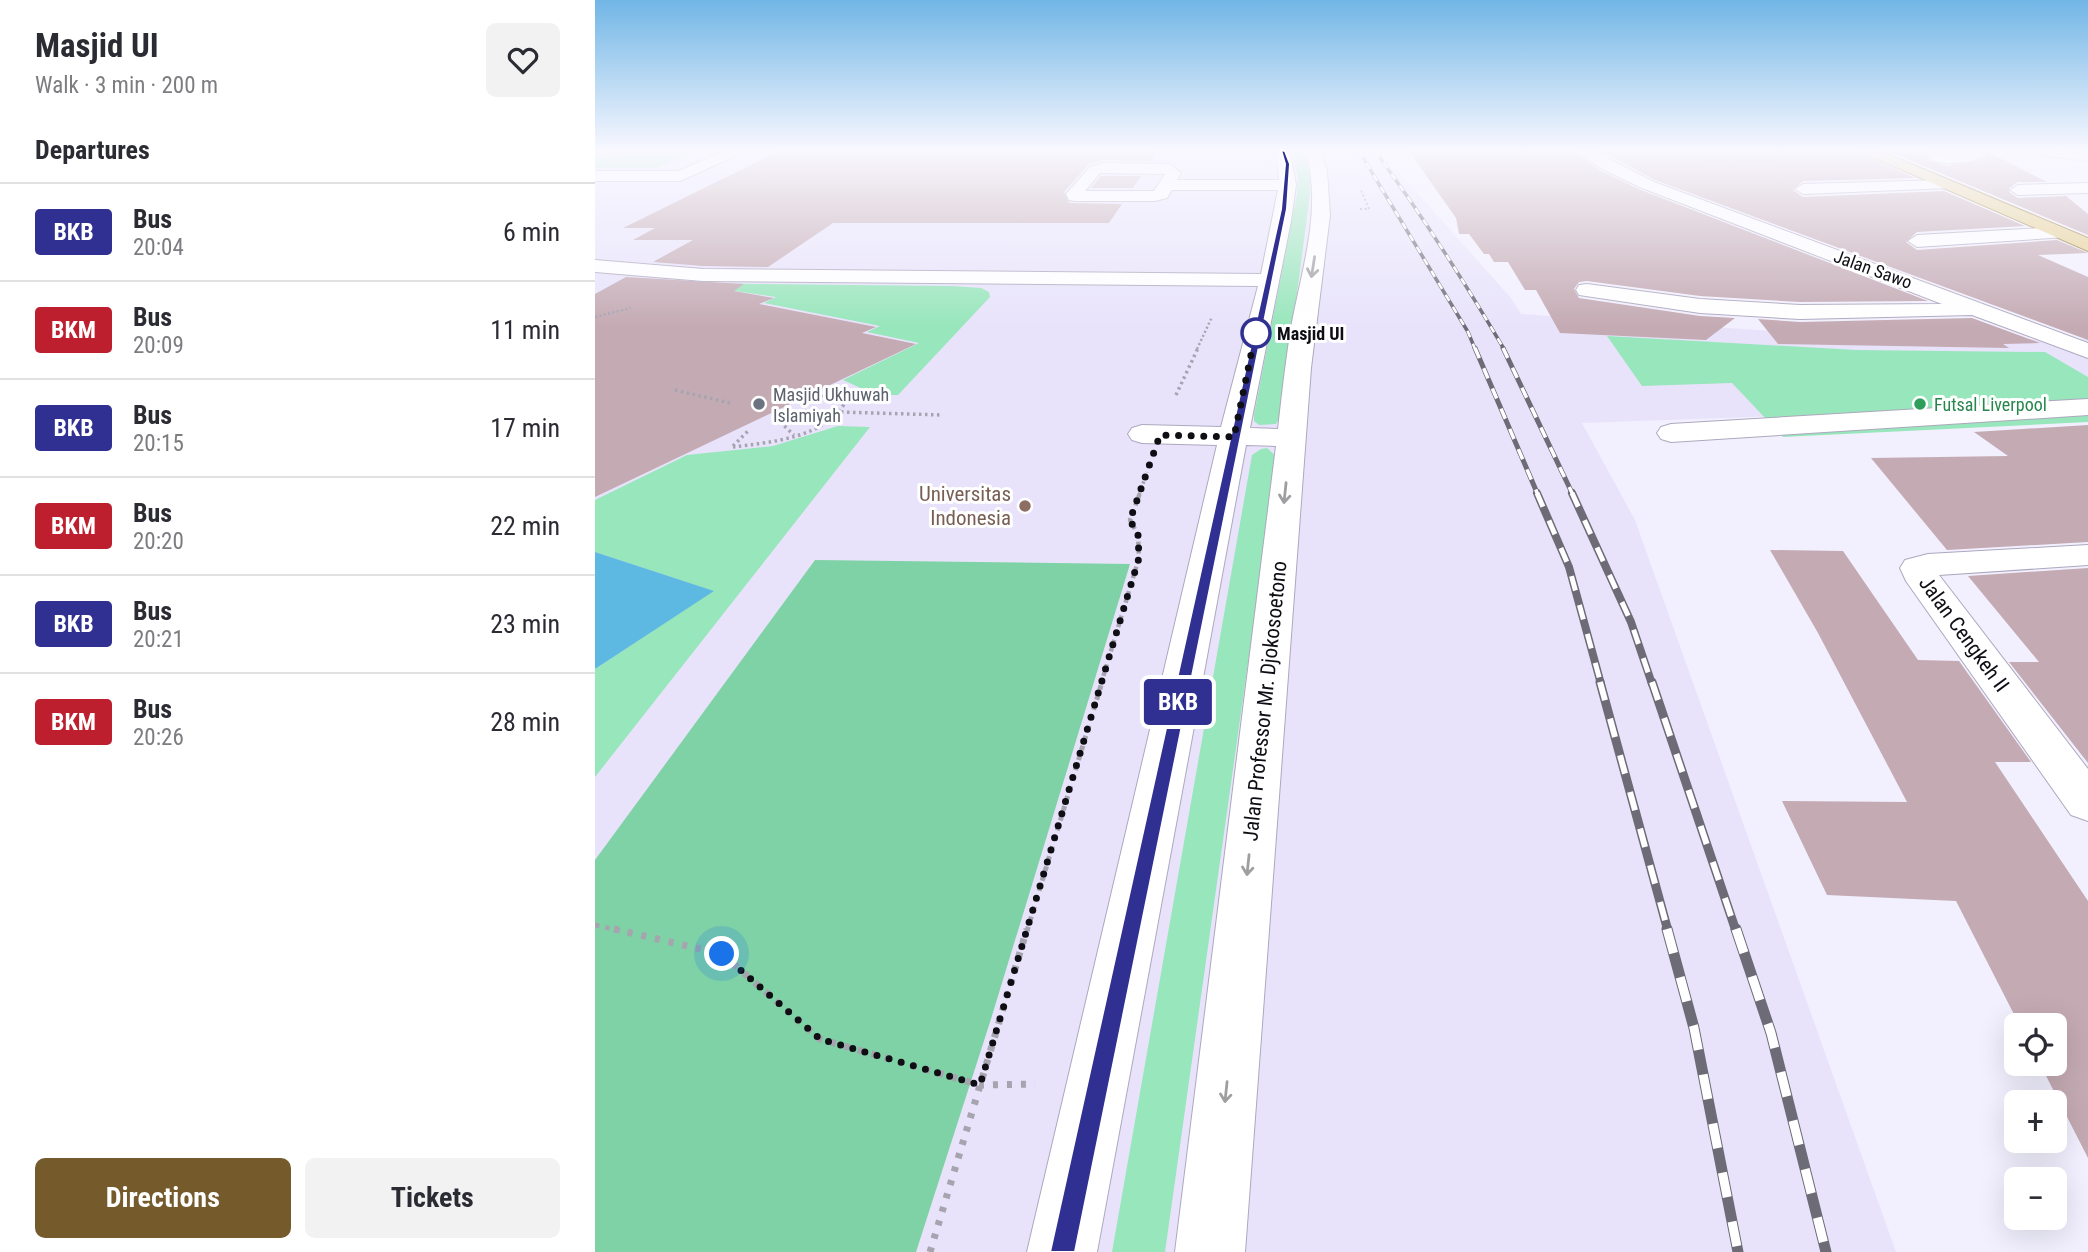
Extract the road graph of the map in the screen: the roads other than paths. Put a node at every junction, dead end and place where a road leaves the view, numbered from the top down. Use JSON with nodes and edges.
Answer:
{"nodes":[{"id":1,"x":1277,"y":209,"type":"edge"},
{"id":2,"x":1322,"y":209,"type":"edge"},
{"id":3,"x":1713,"y":209,"type":"edge"},
{"id":4,"x":2003,"y":209,"type":"edge"},
{"id":5,"x":2059,"y":233,"type":"junction"},
{"id":6,"x":1917,"y":241,"type":"dead end"},
{"id":7,"x":2088,"y":246,"type":"edge"},
{"id":8,"x":595,"y":266,"type":"edge"},
{"id":9,"x":1587,"y":290,"type":"dead end"},
{"id":10,"x":1238,"y":298,"type":"junction"},
{"id":11,"x":1981,"y":310,"type":"junction"},
{"id":12,"x":2088,"y":351,"type":"edge"},
{"id":13,"x":2088,"y":407,"type":"edge"},
{"id":14,"x":1671,"y":433,"type":"dead end"},
{"id":15,"x":1151,"y":435,"type":"road end"},
{"id":16,"x":1234,"y":437,"type":"junction"},
{"id":17,"x":1291,"y":438,"type":"junction"},
{"id":18,"x":2088,"y":555,"type":"edge"},
{"id":19,"x":2088,"y":803,"type":"edge"},
{"id":20,"x":1062,"y":1252,"type":"edge"},
{"id":21,"x":1210,"y":1252,"type":"edge"}],
"edges":[{"from":1,"to":10,"type":"street"},
{"from":2,"to":17,"type":"street","name":"Jalan Professor Mr. Djokosoetono","one_way":true},
{"from":3,"to":11,"type":"street","name":"Jalan Sawo"},
{"from":4,"to":5,"type":"main road"},
{"from":5,"to":6,"type":"street"},
{"from":5,"to":7,"type":"main road"},
{"from":8,"to":10,"type":"street"},
{"from":9,"to":11,"type":"street"},
{"from":10,"to":16,"type":"street"},
{"from":11,"to":12,"type":"street","name":"Jalan Sawo"},
{"from":13,"to":14,"type":"street"},
{"from":15,"to":16,"type":"street"},
{"from":16,"to":17,"type":"street"},
{"from":16,"to":20,"type":"street"},
{"from":17,"to":21,"type":"street","name":"Jalan Professor Mr. Djokosoetono","one_way":true},
{"from":18,"to":19,"type":"street","name":"Jalan Cengkeh II"}]}
